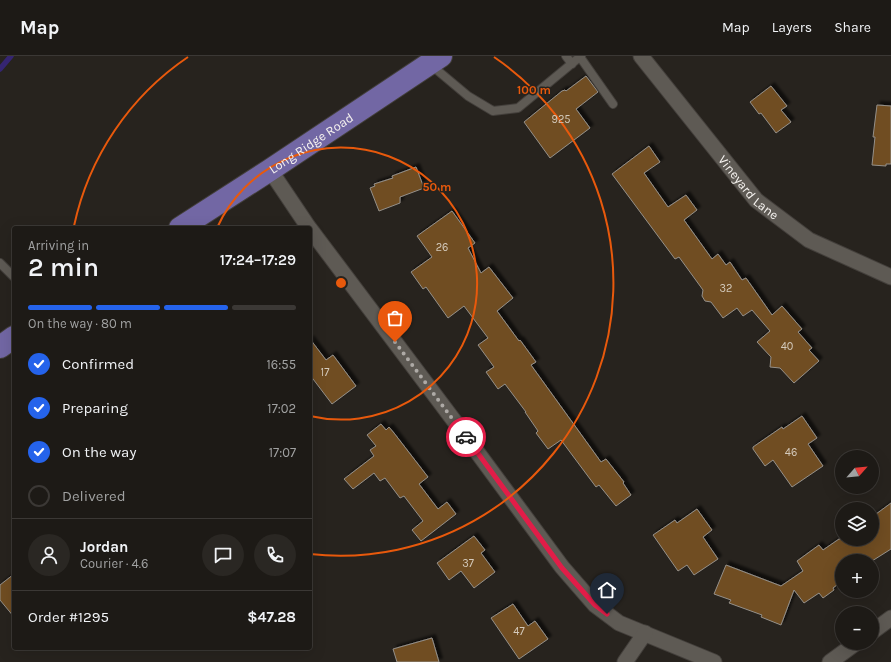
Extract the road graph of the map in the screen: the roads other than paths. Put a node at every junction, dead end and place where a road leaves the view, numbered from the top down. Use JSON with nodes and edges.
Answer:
{"nodes":[{"id":1,"x":566,"y":56,"type":"edge"},
{"id":2,"x":641,"y":56,"type":"edge"},
{"id":3,"x":580,"y":57,"type":"edge"},
{"id":4,"x":435,"y":60,"type":"edge"},
{"id":5,"x":572,"y":64,"type":"junction"},
{"id":6,"x":612,"y":104,"type":"dead end"},
{"id":7,"x":270,"y":170,"type":"junction"},
{"id":8,"x":183,"y":226,"type":"edge"},
{"id":9,"x":308,"y":226,"type":"edge"},
{"id":10,"x":312,"y":232,"type":"edge"},
{"id":11,"x":0,"y":263,"type":"edge"},
{"id":12,"x":12,"y":275,"type":"edge"},
{"id":13,"x":891,"y":277,"type":"edge"},
{"id":14,"x":12,"y":338,"type":"edge"},
{"id":15,"x":0,"y":347,"type":"edge"},
{"id":16,"x":891,"y":618,"type":"edge"},
{"id":17,"x":879,"y":627,"type":"edge"},
{"id":18,"x":645,"y":633,"type":"junction"},
{"id":19,"x":846,"y":650,"type":"edge"},
{"id":20,"x":625,"y":662,"type":"edge"},
{"id":21,"x":714,"y":662,"type":"edge"},
{"id":22,"x":830,"y":662,"type":"edge"}],
"edges":[{"from":1,"to":5,"type":"lane"},
{"from":2,"to":13,"type":"street","name":"Vineyard Lane"},
{"from":3,"to":5,"type":"lane"},
{"from":3,"to":6,"type":"lane"},
{"from":4,"to":5,"type":"lane"},
{"from":4,"to":7,"type":"main road","name":"Long Ridge Road"},
{"from":7,"to":8,"type":"main road","name":"Long Ridge Road"},
{"from":7,"to":9,"type":"street"},
{"from":10,"to":18,"type":"street"},
{"from":11,"to":12,"type":"lane"},
{"from":14,"to":15,"type":"main road"},
{"from":16,"to":17,"type":"street"},
{"from":18,"to":20,"type":"street"},
{"from":18,"to":21,"type":"street"},
{"from":19,"to":22,"type":"street"}]}
